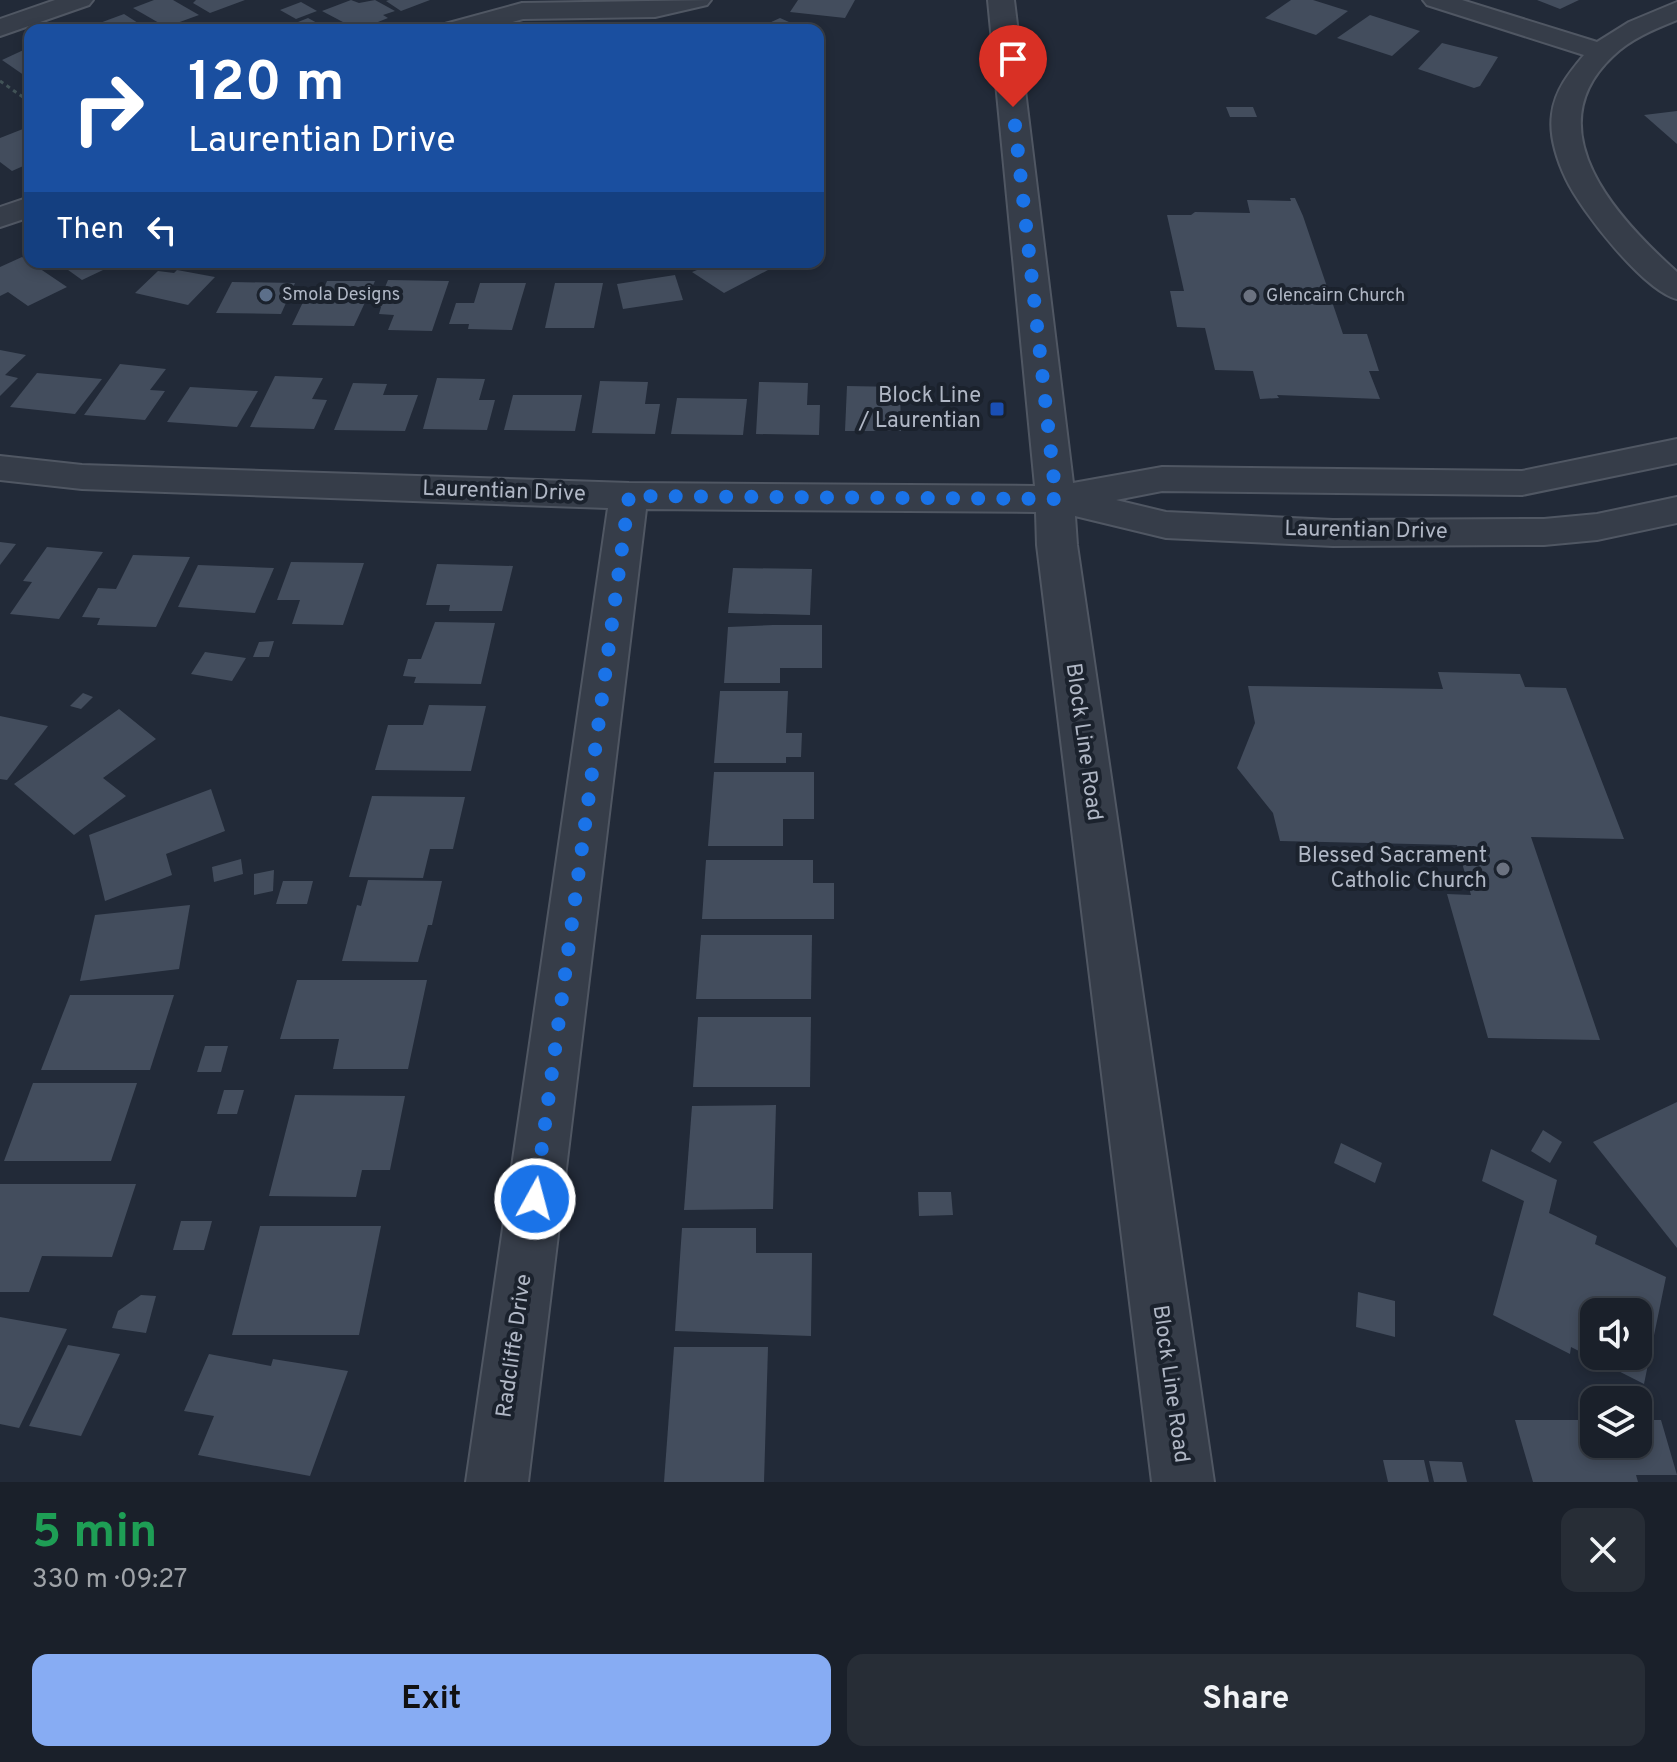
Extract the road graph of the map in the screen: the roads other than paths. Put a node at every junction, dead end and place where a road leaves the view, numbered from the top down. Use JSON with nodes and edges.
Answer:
{"nodes":[{"id":1,"x":80,"y":0,"type":"edge"},
{"id":2,"x":698,"y":0,"type":"edge"},
{"id":3,"x":1001,"y":0,"type":"edge"},
{"id":4,"x":1436,"y":0,"type":"edge"},
{"id":5,"x":1677,"y":10,"type":"edge"},
{"id":6,"x":475,"y":24,"type":"edge"},
{"id":7,"x":0,"y":28,"type":"edge"},
{"id":8,"x":1601,"y":52,"type":"junction"},
{"id":9,"x":24,"y":208,"type":"edge"},
{"id":10,"x":0,"y":218,"type":"edge"},
{"id":11,"x":1677,"y":289,"type":"edge"},
{"id":12,"x":1677,"y":451,"type":"edge"},
{"id":13,"x":0,"y":468,"type":"edge"},
{"id":14,"x":1522,"y":483,"type":"junction"},
{"id":15,"x":629,"y":496,"type":"junction"},
{"id":16,"x":1056,"y":499,"type":"junction"},
{"id":17,"x":1677,"y":510,"type":"edge"},
{"id":18,"x":1544,"y":532,"type":"junction"},
{"id":19,"x":497,"y":1482,"type":"edge"},
{"id":20,"x":1183,"y":1482,"type":"edge"}],
"edges":[{"from":1,"to":7,"type":"street"},
{"from":2,"to":6,"type":"street"},
{"from":3,"to":16,"type":"street","name":"Block Line Road"},
{"from":4,"to":8,"type":"street"},
{"from":5,"to":8,"type":"street"},
{"from":8,"to":11,"type":"street"},
{"from":9,"to":10,"type":"street"},
{"from":12,"to":14,"type":"street","name":"Laurentian Drive"},
{"from":13,"to":15,"type":"street","name":"Laurentian Drive"},
{"from":14,"to":16,"type":"street","name":"Laurentian Drive"},
{"from":14,"to":18,"type":"street"},
{"from":15,"to":16,"type":"street","name":"Laurentian Drive"},
{"from":15,"to":19,"type":"street","name":"Radcliffe Drive"},
{"from":16,"to":18,"type":"street","name":"Laurentian Drive"},
{"from":16,"to":20,"type":"street","name":"Block Line Road"},
{"from":17,"to":18,"type":"street","name":"Laurentian Drive"}]}
